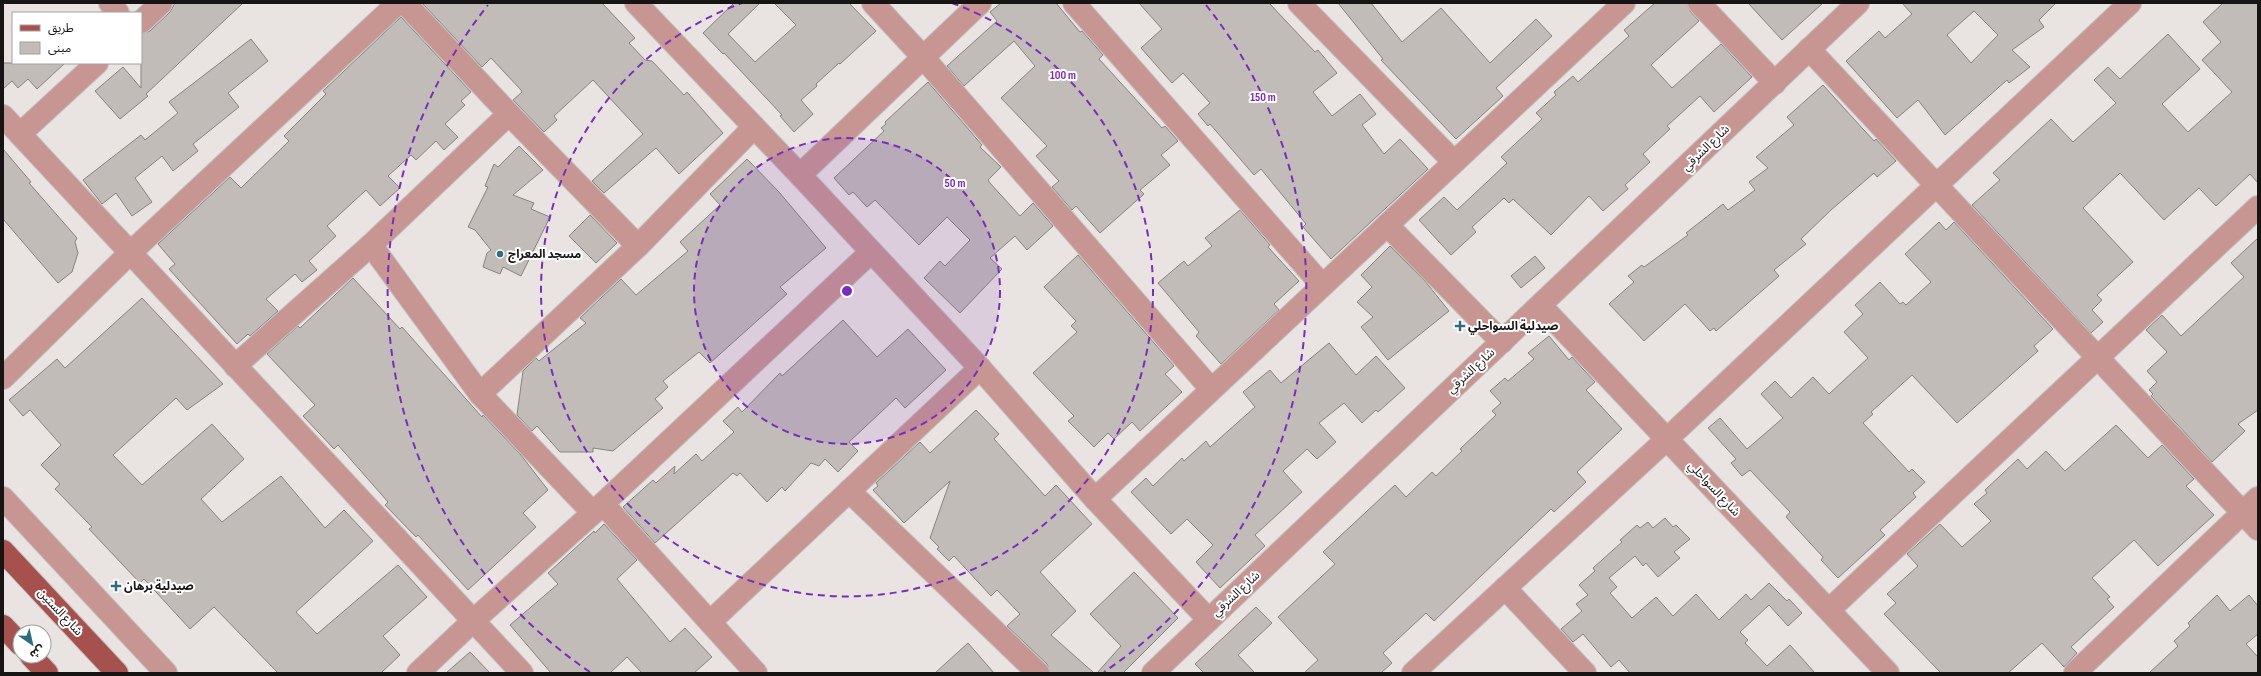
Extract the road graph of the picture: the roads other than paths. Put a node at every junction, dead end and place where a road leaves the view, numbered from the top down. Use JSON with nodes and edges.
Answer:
{"nodes":[{"id":1,"x":110,"y":3,"type":"edge"},
{"id":2,"x":161,"y":3,"type":"edge"},
{"id":3,"x":398,"y":3,"type":"edge"},
{"id":4,"x":405,"y":3,"type":"edge"},
{"id":5,"x":636,"y":3,"type":"edge"},
{"id":6,"x":873,"y":3,"type":"edge"},
{"id":7,"x":980,"y":3,"type":"edge"},
{"id":8,"x":1074,"y":3,"type":"edge"},
{"id":9,"x":1300,"y":3,"type":"edge"},
{"id":10,"x":1624,"y":3,"type":"edge"},
{"id":11,"x":1699,"y":3,"type":"edge"},
{"id":12,"x":1858,"y":3,"type":"edge"},
{"id":13,"x":2130,"y":3,"type":"edge"},
{"id":14,"x":117,"y":12,"type":"edge"},
{"id":15,"x":142,"y":21,"type":"edge"},
{"id":16,"x":1809,"y":48,"type":"junction"},
{"id":17,"x":922,"y":56,"type":"junction"},
{"id":18,"x":96,"y":64,"type":"edge"},
{"id":19,"x":1775,"y":83,"type":"junction"},
{"id":20,"x":509,"y":114,"type":"junction"},
{"id":21,"x":3,"y":116,"type":"edge"},
{"id":22,"x":754,"y":127,"type":"junction"},
{"id":23,"x":20,"y":134,"type":"junction"},
{"id":24,"x":1454,"y":162,"type":"junction"},
{"id":25,"x":800,"y":175,"type":"junction"},
{"id":26,"x":1936,"y":185,"type":"junction"},
{"id":27,"x":2258,"y":207,"type":"edge"},
{"id":28,"x":1387,"y":225,"type":"junction"},
{"id":29,"x":370,"y":246,"type":"junction"},
{"id":30,"x":638,"y":246,"type":"junction"},
{"id":31,"x":871,"y":252,"type":"junction"},
{"id":32,"x":130,"y":253,"type":"junction"},
{"id":33,"x":1322,"y":285,"type":"junction"},
{"id":34,"x":1541,"y":306,"type":"junction"},
{"id":35,"x":1502,"y":342,"type":"junction"},
{"id":36,"x":2096,"y":356,"type":"junction"},
{"id":37,"x":235,"y":366,"type":"junction"},
{"id":38,"x":980,"y":368,"type":"junction"},
{"id":39,"x":3,"y":378,"type":"edge"},
{"id":40,"x":1211,"y":389,"type":"junction"},
{"id":41,"x":480,"y":394,"type":"junction"},
{"id":42,"x":1667,"y":439,"type":"junction"},
{"id":43,"x":849,"y":491,"type":"junction"},
{"id":44,"x":3,"y":498,"type":"edge"},
{"id":45,"x":2258,"y":498,"type":"edge"},
{"id":46,"x":1096,"y":499,"type":"junction"},
{"id":47,"x":598,"y":508,"type":"junction"},
{"id":48,"x":2242,"y":513,"type":"junction"},
{"id":49,"x":2258,"y":530,"type":"edge"},
{"id":50,"x":3,"y":551,"type":"edge"},
{"id":51,"x":1505,"y":588,"type":"junction"},
{"id":52,"x":1829,"y":610,"type":"junction"},
{"id":53,"x":1209,"y":620,"type":"junction"},
{"id":54,"x":473,"y":621,"type":"junction"},
{"id":55,"x":711,"y":621,"type":"junction"},
{"id":56,"x":3,"y":626,"type":"edge"},
{"id":57,"x":12,"y":636,"type":"edge"},
{"id":58,"x":118,"y":673,"type":"edge"},
{"id":59,"x":166,"y":673,"type":"edge"},
{"id":60,"x":418,"y":673,"type":"edge"},
{"id":61,"x":522,"y":673,"type":"edge"},
{"id":62,"x":756,"y":673,"type":"edge"},
{"id":63,"x":1038,"y":673,"type":"edge"},
{"id":64,"x":1153,"y":673,"type":"edge"},
{"id":65,"x":1413,"y":673,"type":"edge"},
{"id":66,"x":1585,"y":673,"type":"edge"},
{"id":67,"x":1888,"y":673,"type":"edge"},
{"id":68,"x":2075,"y":673,"type":"edge"}],
"edges":[{"from":1,"to":14,"type":"street"},
{"from":2,"to":15,"type":"street"},
{"from":3,"to":32,"type":"street"},
{"from":4,"to":20,"type":"street"},
{"from":5,"to":22,"type":"street"},
{"from":6,"to":17,"type":"street"},
{"from":7,"to":17,"type":"street"},
{"from":8,"to":33,"type":"street"},
{"from":9,"to":24,"type":"street"},
{"from":10,"to":24,"type":"street"},
{"from":11,"to":19,"type":"street"},
{"from":12,"to":16,"type":"street","name":"شارع الشرقي"},
{"from":13,"to":26,"type":"street"},
{"from":16,"to":19,"type":"street","name":"شارع الشرقي"},
{"from":16,"to":26,"type":"street"},
{"from":17,"to":25,"type":"street"},
{"from":17,"to":40,"type":"street"},
{"from":18,"to":23,"type":"street"},
{"from":19,"to":34,"type":"street","name":"شارع الشرقي"},
{"from":20,"to":29,"type":"street"},
{"from":20,"to":30,"type":"street"},
{"from":21,"to":23,"type":"street"},
{"from":22,"to":25,"type":"street"},
{"from":22,"to":30,"type":"street"},
{"from":23,"to":32,"type":"street"},
{"from":24,"to":28,"type":"street"},
{"from":25,"to":31,"type":"street"},
{"from":26,"to":36,"type":"street"},
{"from":26,"to":42,"type":"street"},
{"from":27,"to":36,"type":"street"},
{"from":28,"to":33,"type":"street"},
{"from":28,"to":35,"type":"street"},
{"from":29,"to":37,"type":"street"},
{"from":29,"to":41,"type":"street"},
{"from":30,"to":41,"type":"street"},
{"from":31,"to":38,"type":"street"},
{"from":31,"to":47,"type":"street"},
{"from":32,"to":37,"type":"street"},
{"from":32,"to":39,"type":"street"},
{"from":33,"to":40,"type":"street"},
{"from":34,"to":35,"type":"street","name":"شارع الشرقي"},
{"from":34,"to":42,"type":"street","name":"شارع السواحلي"},
{"from":35,"to":53,"type":"street","name":"شارع الشرقي"},
{"from":36,"to":48,"type":"street"},
{"from":36,"to":52,"type":"street"},
{"from":37,"to":54,"type":"street"},
{"from":38,"to":43,"type":"street"},
{"from":38,"to":46,"type":"street"},
{"from":40,"to":46,"type":"street"},
{"from":41,"to":47,"type":"street"},
{"from":42,"to":51,"type":"street"},
{"from":42,"to":52,"type":"street","name":"شارع السواحلي"},
{"from":43,"to":55,"type":"street"},
{"from":43,"to":63,"type":"street"},
{"from":44,"to":59,"type":"street"},
{"from":45,"to":48,"type":"street"},
{"from":46,"to":53,"type":"street"},
{"from":47,"to":54,"type":"street"},
{"from":47,"to":55,"type":"street"},
{"from":48,"to":49,"type":"street"},
{"from":48,"to":68,"type":"street"},
{"from":50,"to":58,"type":"main road","name":"شارع الستين"},
{"from":51,"to":65,"type":"street"},
{"from":51,"to":66,"type":"street"},
{"from":52,"to":67,"type":"street","name":"شارع السواحلي"},
{"from":53,"to":64,"type":"street","name":"شارع الشرقي"},
{"from":54,"to":60,"type":"street"},
{"from":54,"to":61,"type":"street"},
{"from":55,"to":62,"type":"street"},
{"from":56,"to":57,"type":"main road"}]}
